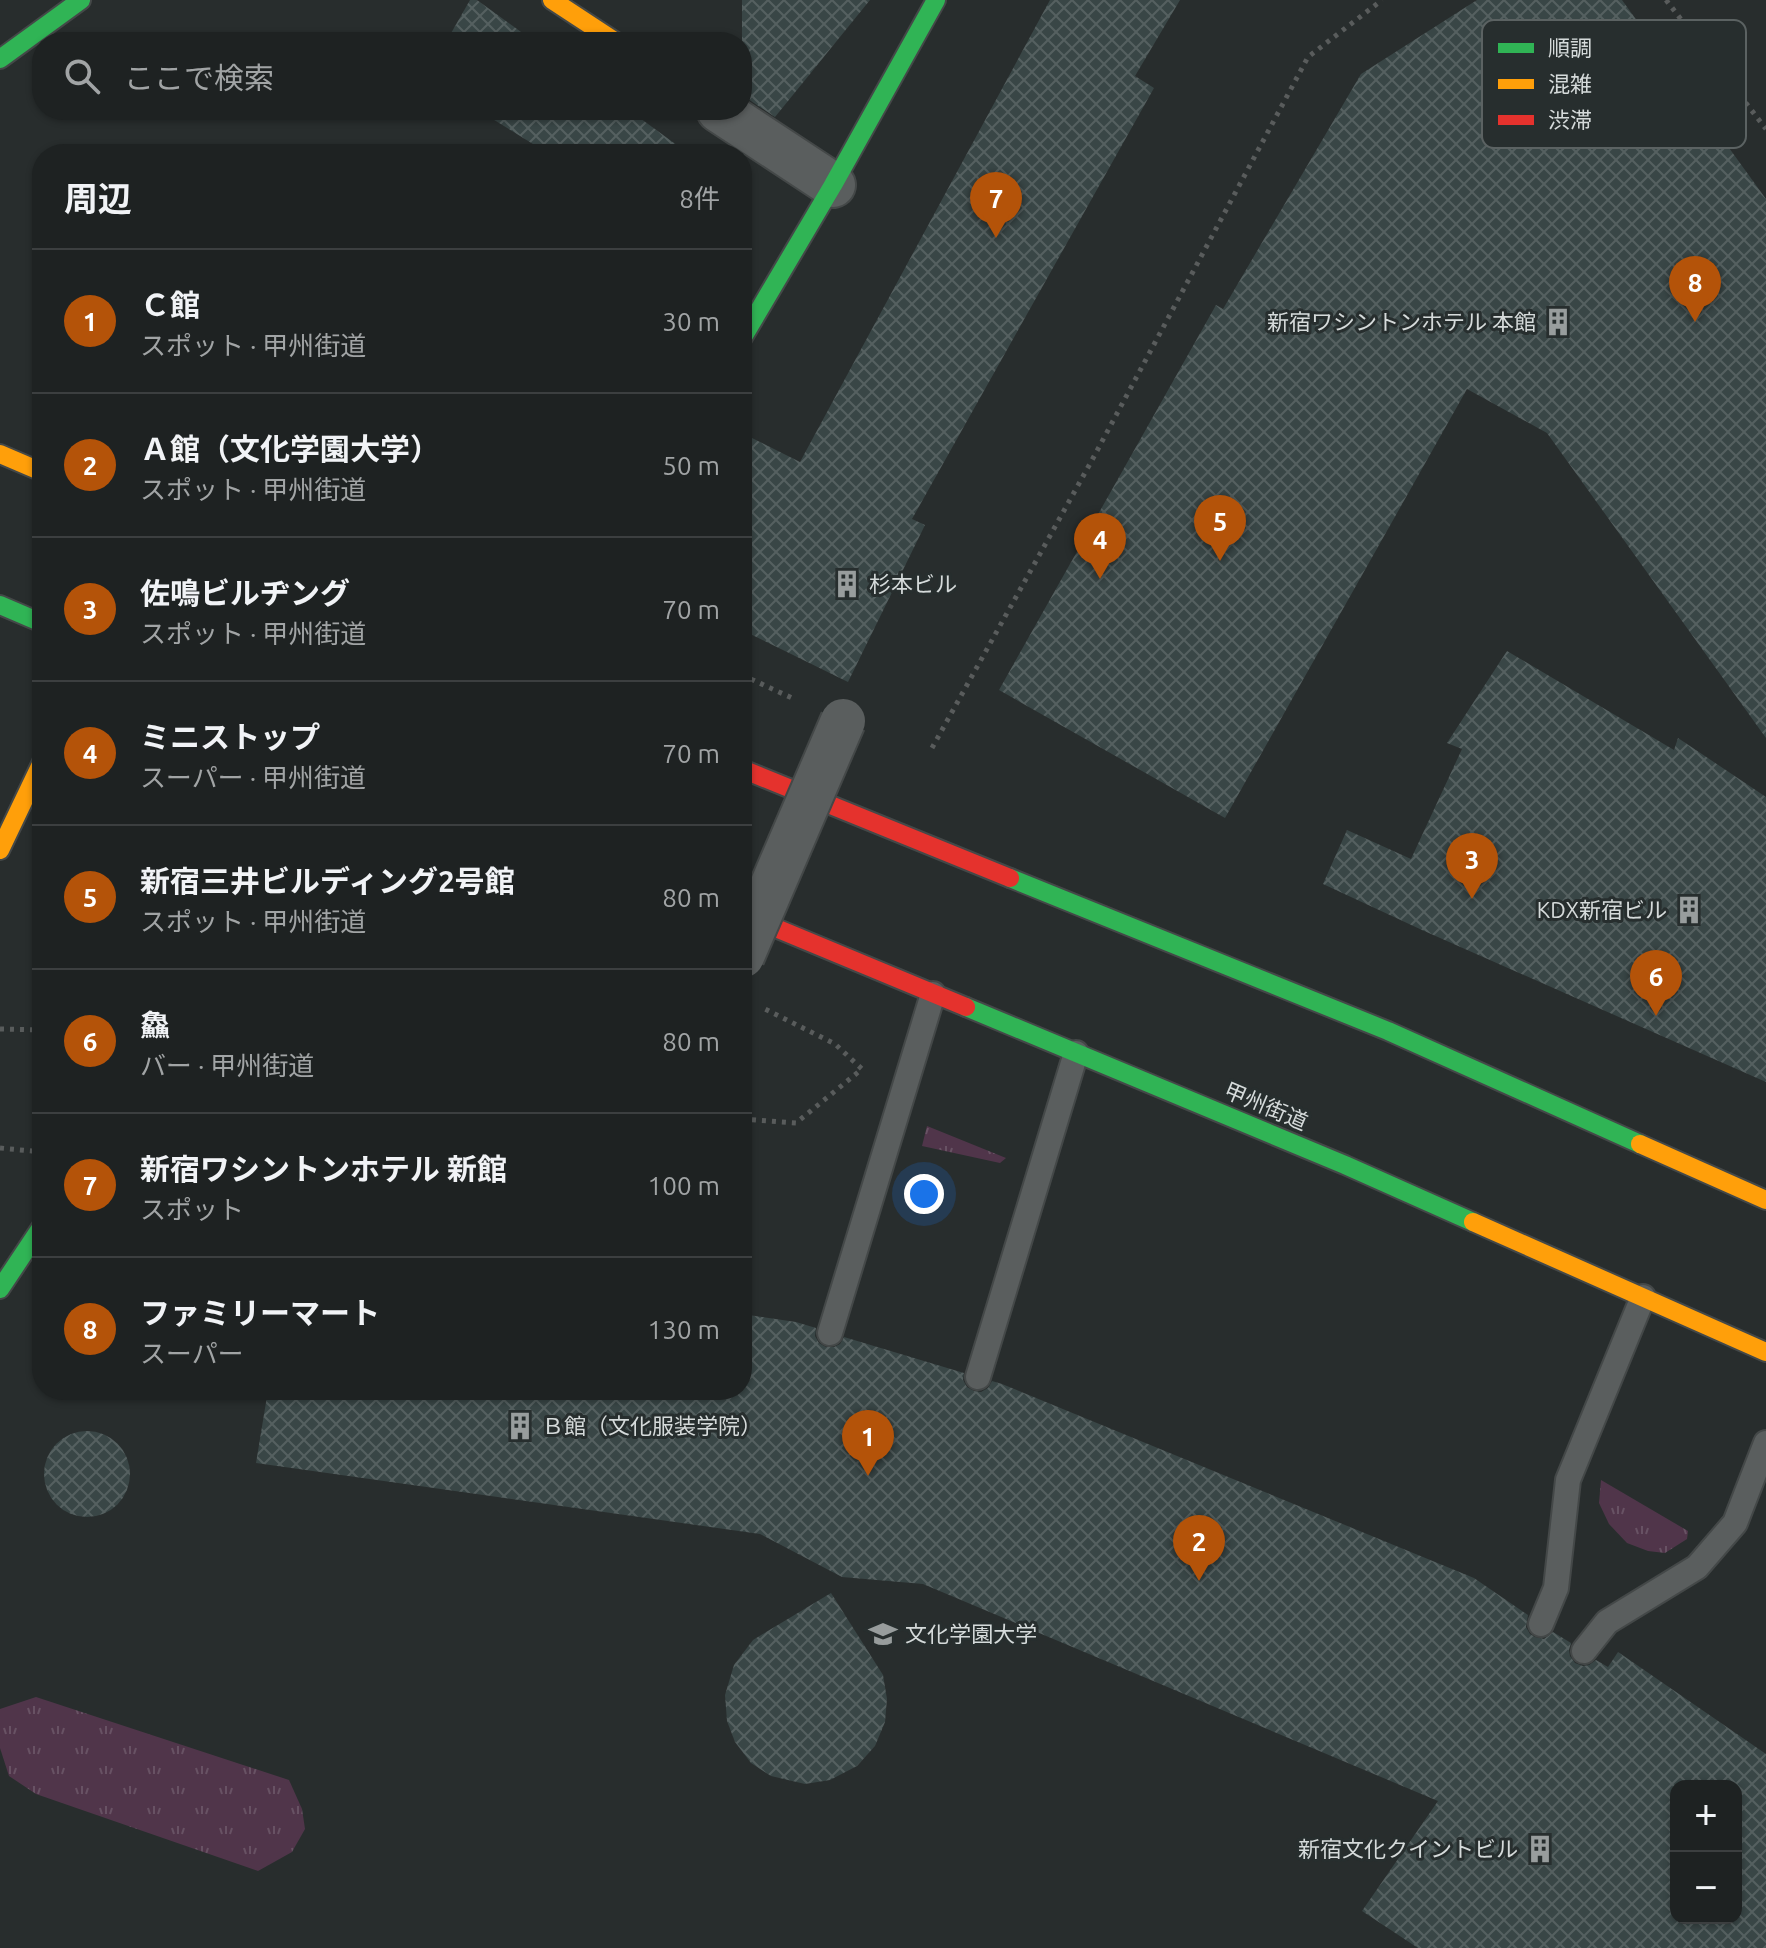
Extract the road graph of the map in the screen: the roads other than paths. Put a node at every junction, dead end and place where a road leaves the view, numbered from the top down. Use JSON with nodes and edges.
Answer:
{"nodes":[{"id":1,"x":81,"y":0,"type":"edge"},
{"id":2,"x":552,"y":0,"type":"edge"},
{"id":3,"x":936,"y":0,"type":"edge"},
{"id":4,"x":37,"y":32,"type":"edge"},
{"id":5,"x":601,"y":32,"type":"edge"},
{"id":6,"x":32,"y":36,"type":"edge"},
{"id":7,"x":0,"y":59,"type":"edge"},
{"id":8,"x":734,"y":120,"type":"edge"},
{"id":9,"x":833,"y":185,"type":"junction"},
{"id":10,"x":752,"y":322,"type":"edge"},
{"id":11,"x":0,"y":454,"type":"edge"},
{"id":12,"x":32,"y":468,"type":"edge"},
{"id":13,"x":0,"y":605,"type":"edge"},
{"id":14,"x":32,"y":619,"type":"edge"},
{"id":15,"x":843,"y":721,"type":"dead end"},
{"id":16,"x":752,"y":773,"type":"edge"},
{"id":17,"x":32,"y":783,"type":"edge"},
{"id":18,"x":0,"y":850,"type":"edge"},
{"id":19,"x":752,"y":918,"type":"edge"},
{"id":20,"x":752,"y":933,"type":"edge"},
{"id":21,"x":933,"y":994,"type":"junction"},
{"id":22,"x":1076,"y":1053,"type":"junction"},
{"id":23,"x":1766,"y":1200,"type":"edge"},
{"id":24,"x":32,"y":1241,"type":"edge"},
{"id":25,"x":0,"y":1289,"type":"edge"},
{"id":26,"x":1643,"y":1297,"type":"junction"},
{"id":27,"x":830,"y":1333,"type":"dead end"},
{"id":28,"x":1766,"y":1352,"type":"edge"},
{"id":29,"x":978,"y":1377,"type":"dead end"},
{"id":30,"x":1766,"y":1443,"type":"edge"},
{"id":31,"x":1541,"y":1624,"type":"dead end"},
{"id":32,"x":1584,"y":1651,"type":"dead end"}],
"edges":[{"from":1,"to":4,"type":"main road"},
{"from":2,"to":5,"type":"main road"},
{"from":3,"to":9,"type":"main road"},
{"from":6,"to":7,"type":"main road"},
{"from":8,"to":9,"type":"street"},
{"from":9,"to":10,"type":"main road"},
{"from":11,"to":12,"type":"main road"},
{"from":13,"to":14,"type":"main road"},
{"from":15,"to":20,"type":"street","bridge":true},
{"from":16,"to":23,"type":"main road"},
{"from":17,"to":18,"type":"main road"},
{"from":19,"to":21,"type":"main road","name":"甲州街道"},
{"from":21,"to":22,"type":"main road","name":"甲州街道"},
{"from":21,"to":27,"type":"lane"},
{"from":22,"to":26,"type":"main road","name":"甲州街道"},
{"from":22,"to":29,"type":"lane"},
{"from":24,"to":25,"type":"main road"},
{"from":26,"to":28,"type":"main road","name":"甲州街道"},
{"from":26,"to":31,"type":"lane"},
{"from":30,"to":32,"type":"lane"}]}
